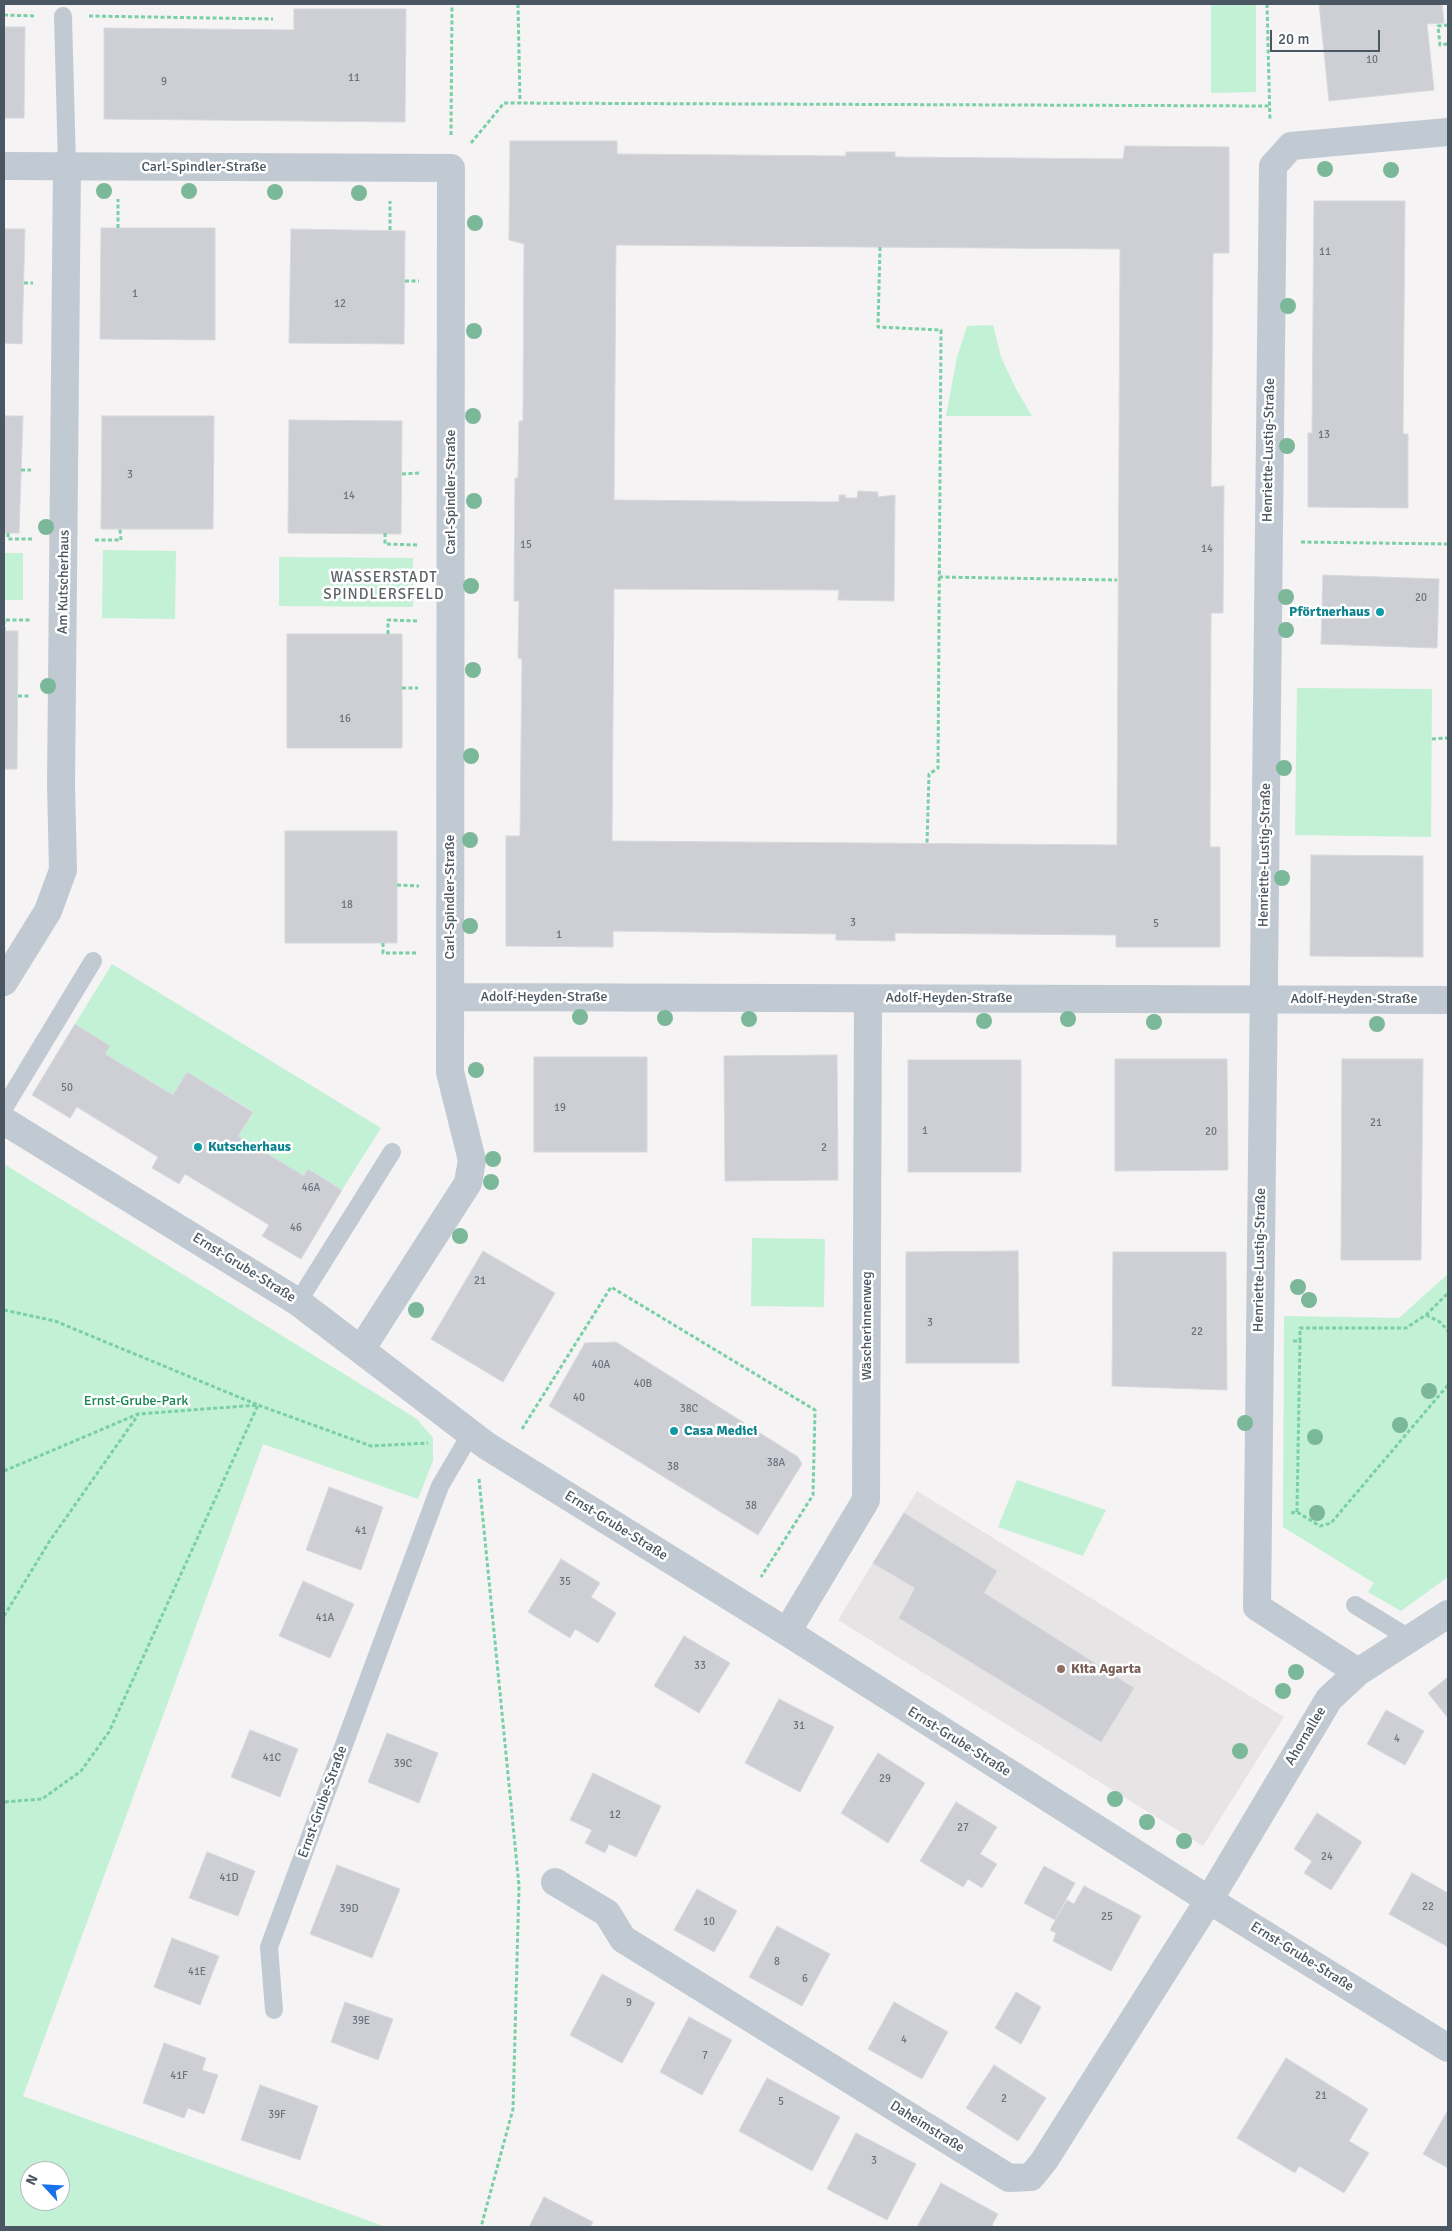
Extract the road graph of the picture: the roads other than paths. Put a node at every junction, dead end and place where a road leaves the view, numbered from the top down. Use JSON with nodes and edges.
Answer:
{"nodes":[{"id":1,"x":63,"y":16,"type":"road end"},
{"id":2,"x":1448,"y":132,"type":"edge"},
{"id":3,"x":4,"y":166,"type":"edge"},
{"id":4,"x":68,"y":166,"type":"junction"},
{"id":5,"x":93,"y":961,"type":"dead end"},
{"id":6,"x":4,"y":982,"type":"edge"},
{"id":7,"x":450,"y":997,"type":"junction"},
{"id":8,"x":868,"y":999,"type":"junction"},
{"id":9,"x":1263,"y":999,"type":"junction"},
{"id":10,"x":1448,"y":1000,"type":"edge"},
{"id":11,"x":4,"y":1108,"type":"edge"},
{"id":12,"x":4,"y":1122,"type":"edge"},
{"id":13,"x":392,"y":1152,"type":"dead end"},
{"id":14,"x":298,"y":1302,"type":"junction"},
{"id":15,"x":362,"y":1348,"type":"junction"},
{"id":16,"x":487,"y":1446,"type":"junction"},
{"id":17,"x":1355,"y":1605,"type":"dead end"},
{"id":18,"x":1448,"y":1614,"type":"edge"},
{"id":19,"x":787,"y":1632,"type":"junction"},
{"id":20,"x":1409,"y":1638,"type":"junction"},
{"id":21,"x":1358,"y":1672,"type":"junction"},
{"id":22,"x":555,"y":1882,"type":"dead end"},
{"id":23,"x":1208,"y":1900,"type":"junction"},
{"id":24,"x":274,"y":2010,"type":"dead end"},
{"id":25,"x":1448,"y":2048,"type":"edge"}],
"edges":[{"from":1,"to":4,"type":"lane"},
{"from":2,"to":9,"type":"street","name":"Henriette-Lustig-Straße"},
{"from":3,"to":4,"type":"street","name":"Carl-Spindler-Straße"},
{"from":4,"to":6,"type":"street","name":"Am Kutscherhaus"},
{"from":4,"to":7,"type":"street","name":"Carl-Spindler-Straße"},
{"from":5,"to":11,"type":"lane"},
{"from":7,"to":8,"type":"street","name":"Adolf-Heyden-Straße"},
{"from":7,"to":15,"type":"street","name":"Carl-Spindler-Straße"},
{"from":8,"to":9,"type":"street","name":"Adolf-Heyden-Straße"},
{"from":8,"to":19,"type":"street","name":"Wäscherinnenweg"},
{"from":9,"to":10,"type":"street","name":"Adolf-Heyden-Straße"},
{"from":9,"to":21,"type":"street","name":"Henriette-Lustig-Straße"},
{"from":12,"to":14,"type":"street","name":"Ernst-Grube-Straße"},
{"from":13,"to":14,"type":"lane"},
{"from":14,"to":15,"type":"street","name":"Ernst-Grube-Straße"},
{"from":15,"to":16,"type":"street","name":"Ernst-Grube-Straße"},
{"from":16,"to":19,"type":"street","name":"Ernst-Grube-Straße"},
{"from":16,"to":24,"type":"lane","name":"Ernst-Grube-Straße"},
{"from":17,"to":20,"type":"lane"},
{"from":18,"to":20,"type":"street","name":"Ahornallee"},
{"from":19,"to":23,"type":"street","name":"Ernst-Grube-Straße"},
{"from":20,"to":21,"type":"street","name":"Ahornallee"},
{"from":21,"to":23,"type":"street","name":"Ahornallee"},
{"from":22,"to":23,"type":"street","name":"Daheimstraße"},
{"from":23,"to":25,"type":"street","name":"Ernst-Grube-Straße"}]}
